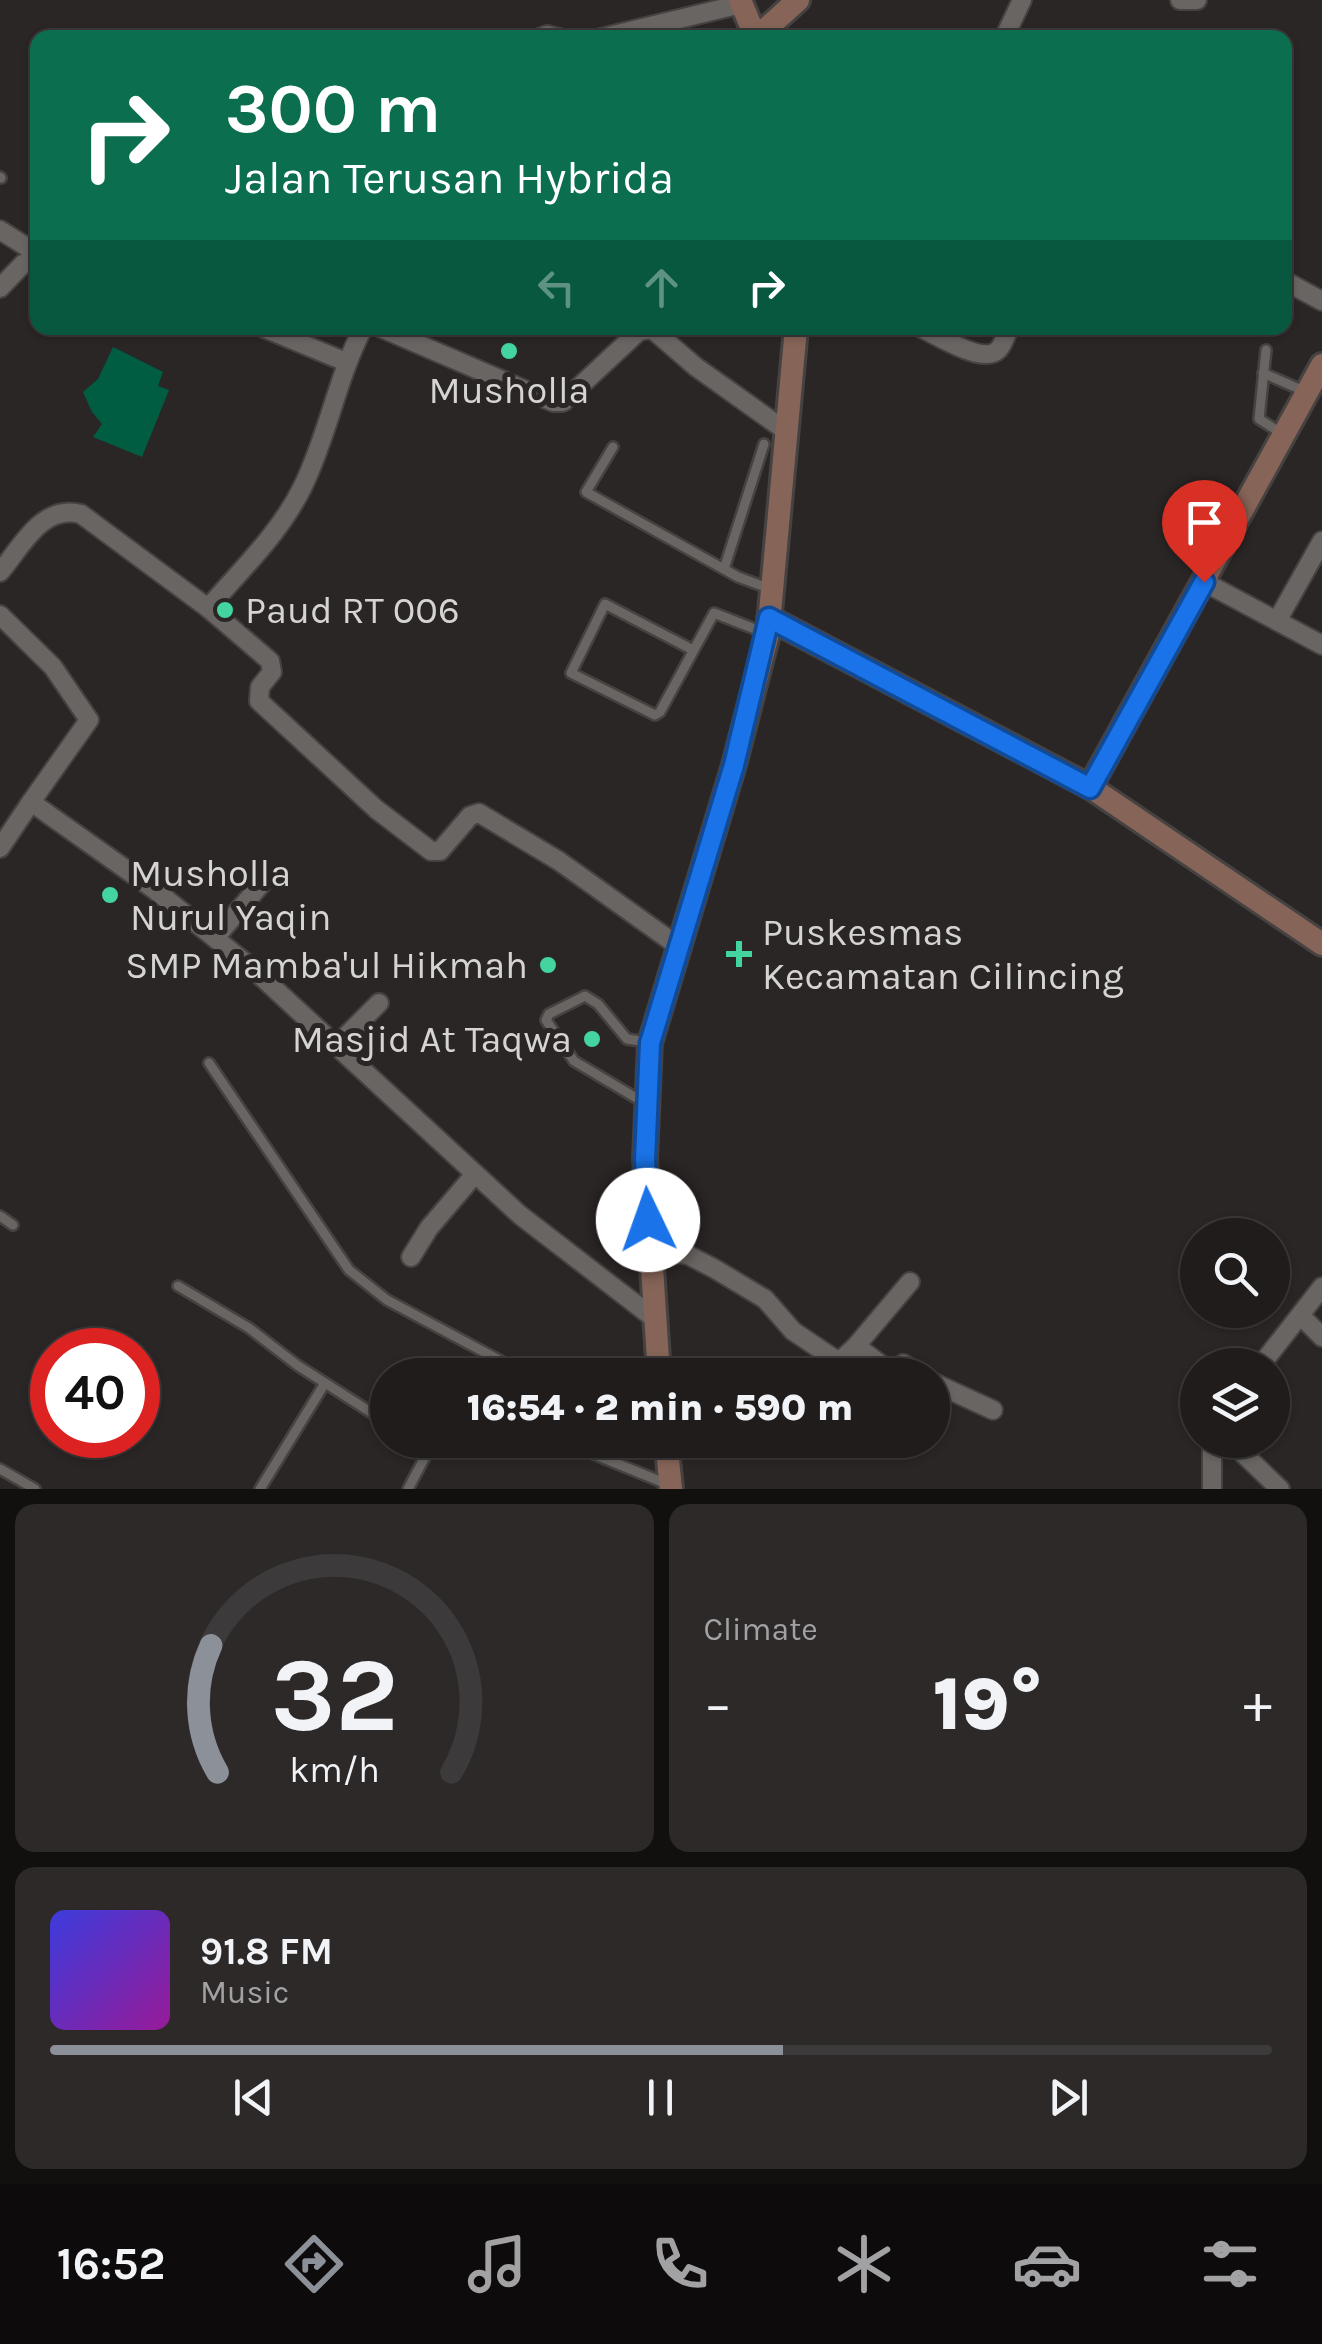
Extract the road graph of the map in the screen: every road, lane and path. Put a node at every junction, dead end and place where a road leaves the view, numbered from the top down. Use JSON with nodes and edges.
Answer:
{"nodes":[{"id":1,"x":798,"y":0,"type":"edge"},
{"id":2,"x":1022,"y":0,"type":"edge"},
{"id":3,"x":1180,"y":0,"type":"edge"},
{"id":4,"x":1197,"y":0,"type":"edge"},
{"id":5,"x":741,"y":2,"type":"edge"},
{"id":6,"x":632,"y":30,"type":"edge"},
{"id":7,"x":753,"y":30,"type":"edge"},
{"id":8,"x":765,"y":30,"type":"edge"},
{"id":9,"x":1008,"y":30,"type":"edge"},
{"id":10,"x":0,"y":230,"type":"edge"},
{"id":11,"x":30,"y":250,"type":"edge"},
{"id":12,"x":30,"y":260,"type":"edge"},
{"id":13,"x":1292,"y":285,"type":"edge"},
{"id":14,"x":0,"y":288,"type":"edge"},
{"id":15,"x":1322,"y":300,"type":"edge"},
{"id":16,"x":281,"y":335,"type":"edge"},
{"id":17,"x":360,"y":335,"type":"edge"},
{"id":18,"x":410,"y":335,"type":"edge"},
{"id":19,"x":635,"y":335,"type":"edge"},
{"id":20,"x":659,"y":335,"type":"edge"},
{"id":21,"x":790,"y":335,"type":"edge"},
{"id":22,"x":936,"y":335,"type":"edge"},
{"id":23,"x":1006,"y":335,"type":"edge"},
{"id":24,"x":1266,"y":350,"type":"dead end"},
{"id":25,"x":346,"y":362,"type":"junction"},
{"id":26,"x":1322,"y":365,"type":"edge"},
{"id":27,"x":1263,"y":373,"type":"junction"},
{"id":28,"x":1307,"y":392,"type":"junction"},
{"id":29,"x":786,"y":431,"type":"junction"},
{"id":30,"x":1284,"y":434,"type":"junction"},
{"id":31,"x":764,"y":444,"type":"dead end"},
{"id":32,"x":613,"y":447,"type":"dead end"},
{"id":33,"x":1320,"y":549,"type":"edge"},
{"id":34,"x":724,"y":569,"type":"junction"},
{"id":35,"x":0,"y":572,"type":"edge"},
{"id":36,"x":1204,"y":582,"type":"junction"},
{"id":37,"x":772,"y":590,"type":"junction"},
{"id":38,"x":208,"y":608,"type":"junction"},
{"id":39,"x":0,"y":614,"type":"edge"},
{"id":40,"x":1277,"y":621,"type":"junction"},
{"id":41,"x":768,"y":626,"type":"junction"},
{"id":42,"x":1322,"y":645,"type":"edge"},
{"id":43,"x":693,"y":650,"type":"junction"},
{"id":44,"x":1090,"y":788,"type":"junction"},
{"id":45,"x":32,"y":798,"type":"junction"},
{"id":46,"x":0,"y":848,"type":"edge"},
{"id":47,"x":262,"y":883,"type":"dead end"},
{"id":48,"x":215,"y":938,"type":"junction"},
{"id":49,"x":1322,"y":944,"type":"edge"},
{"id":50,"x":678,"y":946,"type":"junction"},
{"id":51,"x":379,"y":1003,"type":"dead end"},
{"id":52,"x":650,"y":1043,"type":"junction"},
{"id":53,"x":337,"y":1045,"type":"junction"},
{"id":54,"x":209,"y":1063,"type":"dead end"},
{"id":55,"x":647,"y":1104,"type":"junction"},
{"id":56,"x":475,"y":1174,"type":"junction"},
{"id":57,"x":0,"y":1216,"type":"edge"},
{"id":58,"x":13,"y":1225,"type":"dead end"},
{"id":59,"x":649,"y":1250,"type":"junction"},
{"id":60,"x":411,"y":1256,"type":"dead end"},
{"id":61,"x":910,"y":1282,"type":"dead end"},
{"id":62,"x":178,"y":1286,"type":"dead end"},
{"id":63,"x":1322,"y":1286,"type":"edge"},
{"id":64,"x":1300,"y":1316,"type":"junction"},
{"id":65,"x":654,"y":1319,"type":"junction"},
{"id":66,"x":1322,"y":1336,"type":"edge"},
{"id":67,"x":856,"y":1346,"type":"junction"},
{"id":68,"x":1275,"y":1348,"type":"edge"},
{"id":69,"x":495,"y":1358,"type":"edge"},
{"id":70,"x":657,"y":1358,"type":"edge"},
{"id":71,"x":872,"y":1358,"type":"edge"},
{"id":72,"x":325,"y":1383,"type":"junction"},
{"id":73,"x":950,"y":1390,"type":"edge"},
{"id":74,"x":993,"y":1410,"type":"dead end"},
{"id":75,"x":370,"y":1412,"type":"edge"},
{"id":76,"x":424,"y":1458,"type":"edge"},
{"id":77,"x":602,"y":1458,"type":"edge"},
{"id":78,"x":666,"y":1458,"type":"edge"},
{"id":79,"x":1212,"y":1458,"type":"edge"},
{"id":80,"x":1248,"y":1458,"type":"edge"},
{"id":81,"x":0,"y":1469,"type":"edge"},
{"id":82,"x":676,"y":1488,"type":"edge"},
{"id":83,"x":35,"y":1489,"type":"edge"},
{"id":84,"x":260,"y":1489,"type":"edge"},
{"id":85,"x":408,"y":1489,"type":"edge"},
{"id":86,"x":1212,"y":1489,"type":"edge"},
{"id":87,"x":1280,"y":1489,"type":"edge"}],
"edges":[{"from":1,"to":8,"type":"street"},
{"from":2,"to":9,"type":"street"},
{"from":3,"to":4,"type":"street"},
{"from":5,"to":6,"type":"street"},
{"from":5,"to":7,"type":"street"},
{"from":10,"to":11,"type":"street"},
{"from":12,"to":14,"type":"street"},
{"from":13,"to":15,"type":"street"},
{"from":16,"to":25,"type":"street"},
{"from":17,"to":25,"type":"street"},
{"from":18,"to":19,"type":"street"},
{"from":20,"to":29,"type":"street"},
{"from":21,"to":29,"type":"street"},
{"from":22,"to":23,"type":"street"},
{"from":24,"to":27,"type":"lane"},
{"from":25,"to":38,"type":"street"},
{"from":26,"to":28,"type":"street"},
{"from":27,"to":28,"type":"lane"},
{"from":27,"to":30,"type":"lane"},
{"from":28,"to":30,"type":"street"},
{"from":29,"to":37,"type":"street"},
{"from":30,"to":36,"type":"street"},
{"from":31,"to":34,"type":"lane"},
{"from":32,"to":34,"type":"lane"},
{"from":33,"to":40,"type":"street"},
{"from":34,"to":37,"type":"lane"},
{"from":35,"to":38,"type":"street"},
{"from":36,"to":40,"type":"street"},
{"from":36,"to":44,"type":"street"},
{"from":37,"to":41,"type":"street"},
{"from":38,"to":50,"type":"street"},
{"from":39,"to":45,"type":"street"},
{"from":40,"to":42,"type":"street"},
{"from":41,"to":43,"type":"lane"},
{"from":41,"to":44,"type":"street"},
{"from":41,"to":50,"type":"street"},
{"from":43,"to":43,"type":"lane"},
{"from":44,"to":49,"type":"street"},
{"from":45,"to":46,"type":"street"},
{"from":45,"to":48,"type":"street"},
{"from":47,"to":48,"type":"street"},
{"from":48,"to":53,"type":"street"},
{"from":50,"to":52,"type":"street"},
{"from":51,"to":53,"type":"street"},
{"from":52,"to":55,"type":"street"},
{"from":52,"to":55,"type":"lane"},
{"from":53,"to":56,"type":"street"},
{"from":54,"to":69,"type":"lane"},
{"from":55,"to":59,"type":"street"},
{"from":56,"to":60,"type":"street"},
{"from":56,"to":65,"type":"street"},
{"from":57,"to":58,"type":"lane"},
{"from":59,"to":65,"type":"street"},
{"from":59,"to":67,"type":"street"},
{"from":61,"to":67,"type":"street"},
{"from":62,"to":72,"type":"lane"},
{"from":63,"to":64,"type":"street"},
{"from":64,"to":66,"type":"street"},
{"from":64,"to":68,"type":"street"},
{"from":65,"to":70,"type":"street"},
{"from":67,"to":71,"type":"street"},
{"from":72,"to":75,"type":"lane"},
{"from":72,"to":84,"type":"lane"},
{"from":73,"to":74,"type":"street"},
{"from":76,"to":85,"type":"lane"},
{"from":77,"to":82,"type":"lane"},
{"from":78,"to":82,"type":"street"},
{"from":79,"to":86,"type":"street"},
{"from":80,"to":87,"type":"street"},
{"from":81,"to":83,"type":"lane"}]}
